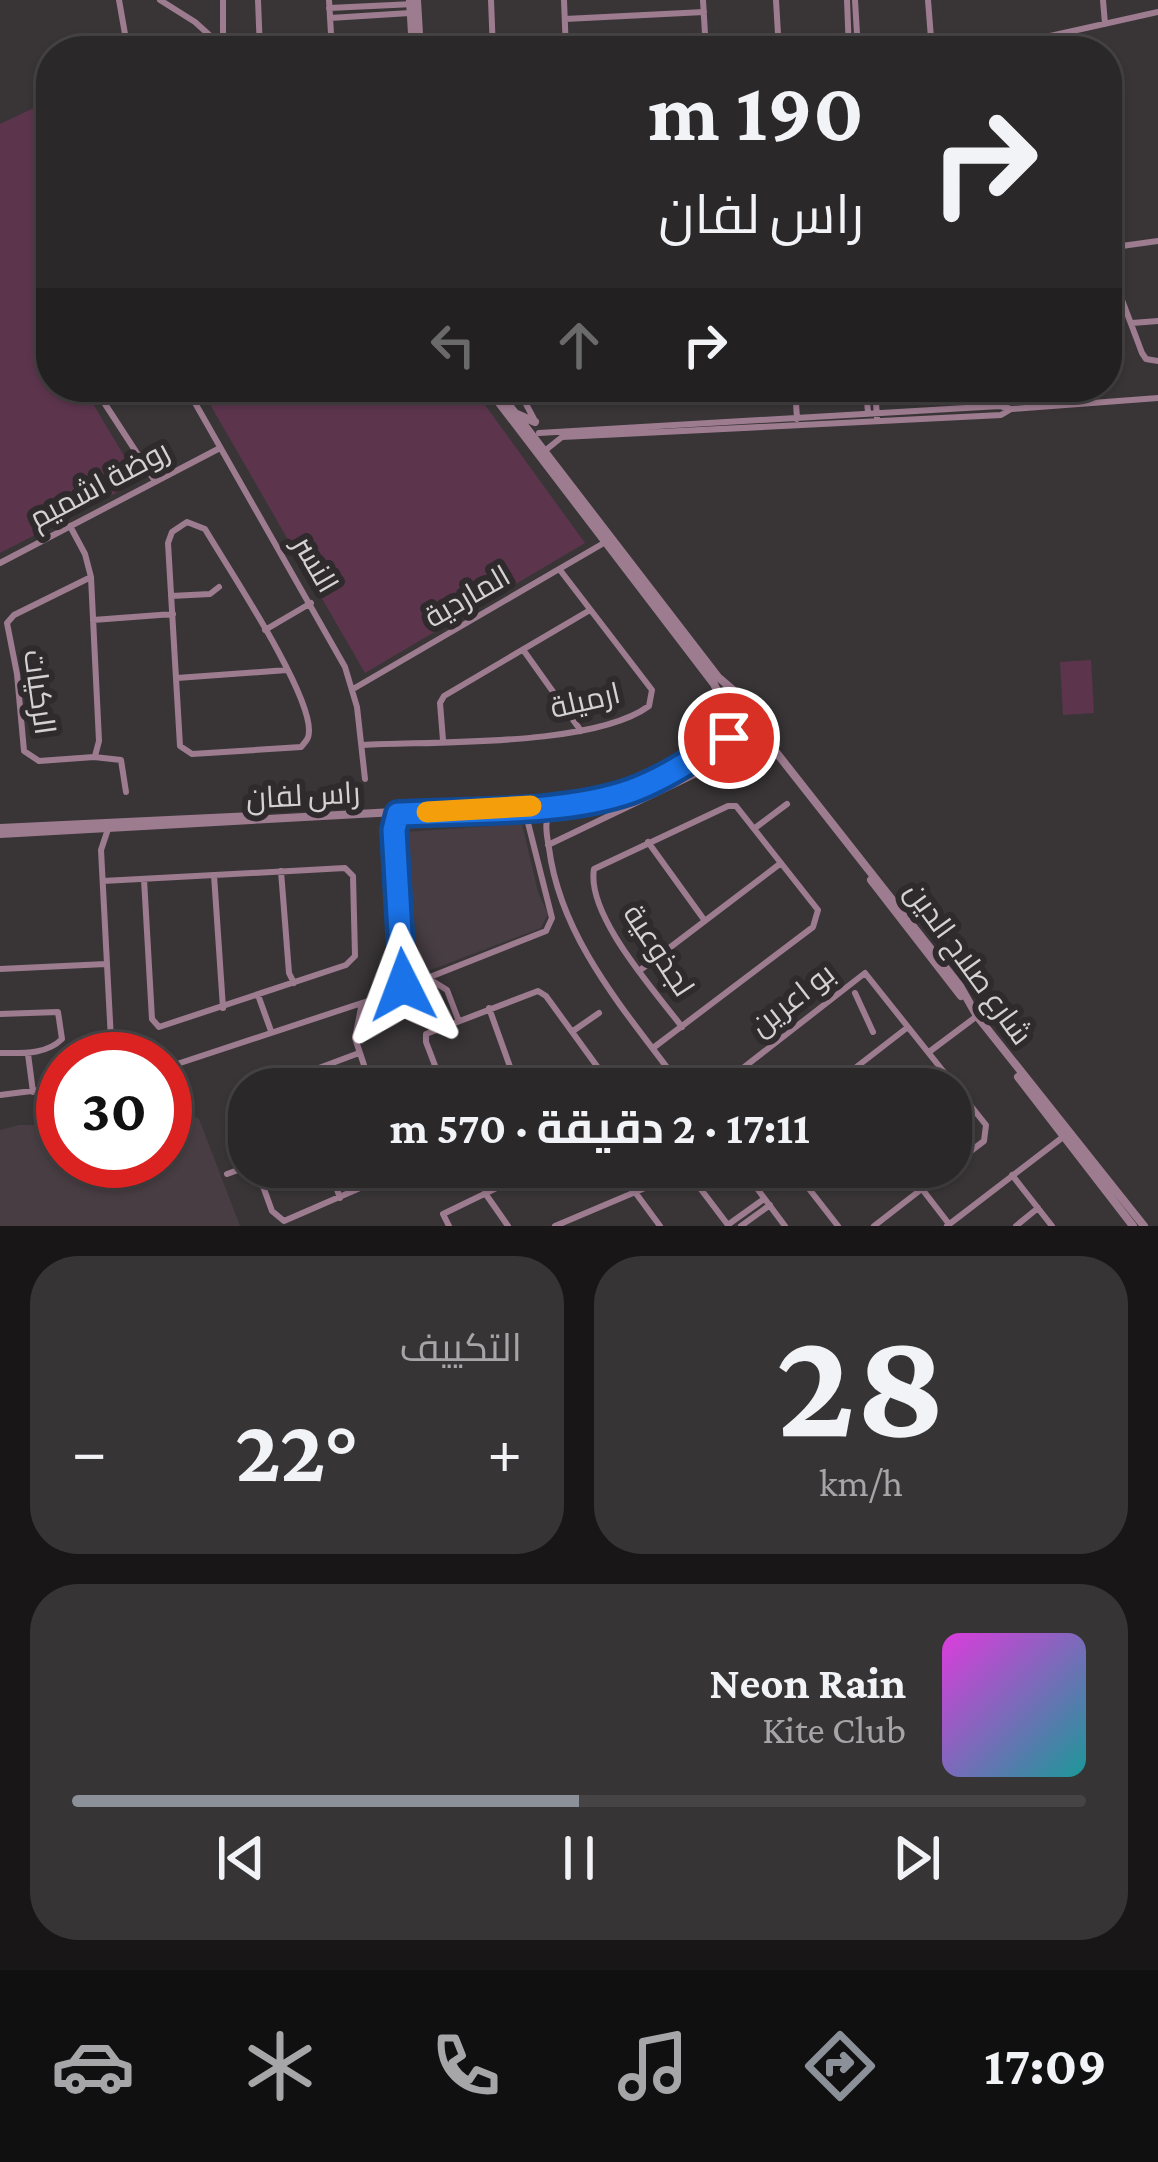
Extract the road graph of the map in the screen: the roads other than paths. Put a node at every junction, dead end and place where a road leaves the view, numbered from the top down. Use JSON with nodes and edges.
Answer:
{"nodes":[{"id":1,"x":118,"y":0,"type":"edge"},
{"id":2,"x":160,"y":0,"type":"edge"},
{"id":3,"x":223,"y":0,"type":"edge"},
{"id":4,"x":258,"y":0,"type":"edge"},
{"id":5,"x":491,"y":0,"type":"edge"},
{"id":6,"x":564,"y":0,"type":"edge"},
{"id":7,"x":704,"y":0,"type":"edge"},
{"id":8,"x":776,"y":0,"type":"edge"},
{"id":9,"x":851,"y":0,"type":"edge"},
{"id":10,"x":928,"y":0,"type":"edge"},
{"id":11,"x":1103,"y":0,"type":"edge"},
{"id":12,"x":329,"y":4,"type":"edge"},
{"id":13,"x":414,"y":6,"type":"edge"},
{"id":14,"x":704,"y":12,"type":"junction"},
{"id":15,"x":1158,"y":12,"type":"edge"},
{"id":16,"x":330,"y":18,"type":"junction"},
{"id":17,"x":565,"y":19,"type":"junction"},
{"id":18,"x":1105,"y":24,"type":"junction"},
{"id":19,"x":125,"y":36,"type":"edge"},
{"id":20,"x":211,"y":36,"type":"edge"},
{"id":21,"x":224,"y":36,"type":"edge"},
{"id":22,"x":259,"y":36,"type":"edge"},
{"id":23,"x":331,"y":36,"type":"edge"},
{"id":24,"x":416,"y":36,"type":"edge"},
{"id":25,"x":493,"y":36,"type":"edge"},
{"id":26,"x":566,"y":36,"type":"edge"},
{"id":27,"x":705,"y":36,"type":"edge"},
{"id":28,"x":778,"y":36,"type":"edge"},
{"id":29,"x":853,"y":36,"type":"edge"},
{"id":30,"x":931,"y":36,"type":"edge"},
{"id":31,"x":1051,"y":36,"type":"edge"},
{"id":32,"x":1158,"y":242,"type":"edge"},
{"id":33,"x":1122,"y":246,"type":"edge"},
{"id":34,"x":1122,"y":301,"type":"edge"},
{"id":35,"x":1158,"y":321,"type":"edge"},
{"id":36,"x":1130,"y":323,"type":"junction"},
{"id":37,"x":1158,"y":361,"type":"edge"},
{"id":38,"x":1158,"y":398,"type":"edge"},
{"id":39,"x":1122,"y":401,"type":"edge"},
{"id":40,"x":104,"y":402,"type":"edge"},
{"id":41,"x":194,"y":402,"type":"edge"},
{"id":42,"x":501,"y":402,"type":"edge"},
{"id":43,"x":525,"y":402,"type":"edge"},
{"id":44,"x":796,"y":402,"type":"edge"},
{"id":45,"x":871,"y":402,"type":"edge"},
{"id":46,"x":1109,"y":402,"type":"edge"},
{"id":47,"x":509,"y":414,"type":"junction"},
{"id":48,"x":872,"y":418,"type":"junction"},
{"id":49,"x":797,"y":422,"type":"junction"},
{"id":50,"x":537,"y":428,"type":"junction"},
{"id":51,"x":220,"y":447,"type":"junction"},
{"id":52,"x":547,"y":449,"type":"junction"},
{"id":53,"x":552,"y":463,"type":"junction"},
{"id":54,"x":155,"y":481,"type":"junction"},
{"id":55,"x":70,"y":526,"type":"junction"},
{"id":56,"x":607,"y":541,"type":"junction"},
{"id":57,"x":0,"y":563,"type":"edge"},
{"id":58,"x":560,"y":570,"type":"junction"},
{"id":59,"x":91,"y":577,"type":"junction"},
{"id":60,"x":220,"y":587,"type":"dead end"},
{"id":61,"x":171,"y":596,"type":"junction"},
{"id":62,"x":311,"y":603,"type":"junction"},
{"id":63,"x":590,"y":610,"type":"junction"},
{"id":64,"x":172,"y":614,"type":"junction"},
{"id":65,"x":93,"y":620,"type":"junction"},
{"id":66,"x":265,"y":630,"type":"junction"},
{"id":67,"x":523,"y":650,"type":"junction"},
{"id":68,"x":287,"y":670,"type":"junction"},
{"id":69,"x":177,"y":678,"type":"junction"},
{"id":70,"x":353,"y":689,"type":"junction"},
{"id":71,"x":740,"y":696,"type":"junction"},
{"id":72,"x":725,"y":707,"type":"junction"},
{"id":73,"x":762,"y":724,"type":"junction"},
{"id":74,"x":726,"y":727,"type":"junction"},
{"id":75,"x":581,"y":731,"type":"junction"},
{"id":76,"x":740,"y":736,"type":"junction"},
{"id":77,"x":443,"y":740,"type":"junction"},
{"id":78,"x":362,"y":745,"type":"junction"},
{"id":79,"x":734,"y":756,"type":"dead end"},
{"id":80,"x":94,"y":757,"type":"junction"},
{"id":81,"x":365,"y":779,"type":"dead end"},
{"id":82,"x":126,"y":792,"type":"dead end"},
{"id":83,"x":787,"y":804,"type":"dead end"},
{"id":84,"x":553,"y":807,"type":"junction"},
{"id":85,"x":525,"y":809,"type":"junction"},
{"id":86,"x":393,"y":814,"type":"junction"},
{"id":87,"x":755,"y":828,"type":"junction"},
{"id":88,"x":108,"y":829,"type":"junction"},
{"id":89,"x":88,"y":830,"type":"junction"},
{"id":90,"x":0,"y":831,"type":"edge"},
{"id":91,"x":648,"y":842,"type":"junction"},
{"id":92,"x":548,"y":845,"type":"junction"},
{"id":93,"x":100,"y":850,"type":"junction"},
{"id":94,"x":782,"y":863,"type":"junction"},
{"id":95,"x":281,"y":871,"type":"junction"},
{"id":96,"x":214,"y":875,"type":"junction"},
{"id":97,"x":144,"y":879,"type":"junction"},
{"id":98,"x":103,"y":880,"type":"junction"},
{"id":99,"x":705,"y":921,"type":"junction"},
{"id":100,"x":106,"y":964,"type":"junction"},
{"id":101,"x":0,"y":969,"type":"edge"},
{"id":102,"x":639,"y":971,"type":"junction"},
{"id":103,"x":426,"y":977,"type":"junction"},
{"id":104,"x":294,"y":983,"type":"junction"},
{"id":105,"x":403,"y":985,"type":"junction"},
{"id":106,"x":852,"y":989,"type":"junction"},
{"id":107,"x":258,"y":995,"type":"junction"},
{"id":108,"x":362,"y":1004,"type":"junction"},
{"id":109,"x":223,"y":1008,"type":"junction"},
{"id":110,"x":489,"y":1008,"type":"junction"},
{"id":111,"x":599,"y":1013,"type":"dead end"},
{"id":112,"x":0,"y":1014,"type":"edge"},
{"id":113,"x":975,"y":1017,"type":"junction"},
{"id":114,"x":458,"y":1019,"type":"junction"},
{"id":115,"x":682,"y":1027,"type":"junction"},
{"id":116,"x":908,"y":1027,"type":"junction"},
{"id":117,"x":271,"y":1031,"type":"junction"},
{"id":118,"x":110,"y":1032,"type":"edge"},
{"id":119,"x":572,"y":1032,"type":"junction"},
{"id":120,"x":873,"y":1032,"type":"dead end"},
{"id":121,"x":653,"y":1048,"type":"junction"},
{"id":122,"x":929,"y":1052,"type":"junction"},
{"id":123,"x":0,"y":1053,"type":"edge"},
{"id":124,"x":28,"y":1054,"type":"junction"},
{"id":125,"x":359,"y":1054,"type":"junction"},
{"id":126,"x":192,"y":1059,"type":"edge"},
{"id":127,"x":320,"y":1068,"type":"edge"},
{"id":128,"x":364,"y":1068,"type":"edge"},
{"id":129,"x":436,"y":1068,"type":"edge"},
{"id":130,"x":510,"y":1068,"type":"edge"},
{"id":131,"x":598,"y":1068,"type":"edge"},
{"id":132,"x":668,"y":1068,"type":"edge"},
{"id":133,"x":743,"y":1068,"type":"edge"},
{"id":134,"x":855,"y":1068,"type":"edge"},
{"id":135,"x":941,"y":1068,"type":"edge"},
{"id":136,"x":33,"y":1092,"type":"junction"},
{"id":137,"x":36,"y":1092,"type":"edge"},
{"id":138,"x":0,"y":1095,"type":"edge"},
{"id":139,"x":972,"y":1107,"type":"edge"},
{"id":140,"x":1067,"y":1134,"type":"junction"},
{"id":141,"x":972,"y":1148,"type":"edge"},
{"id":142,"x":1012,"y":1175,"type":"junction"},
{"id":143,"x":262,"y":1188,"type":"edge"},
{"id":144,"x":336,"y":1188,"type":"edge"},
{"id":145,"x":362,"y":1188,"type":"edge"},
{"id":146,"x":495,"y":1188,"type":"edge"},
{"id":147,"x":643,"y":1188,"type":"edge"},
{"id":148,"x":700,"y":1188,"type":"edge"},
{"id":149,"x":757,"y":1188,"type":"edge"},
{"id":150,"x":813,"y":1188,"type":"edge"},
{"id":151,"x":922,"y":1189,"type":"joint"},
{"id":152,"x":810,"y":1190,"type":"joint"},
{"id":153,"x":635,"y":1192,"type":"junction"},
{"id":154,"x":484,"y":1193,"type":"junction"},
{"id":155,"x":340,"y":1198,"type":"junction"},
{"id":156,"x":767,"y":1202,"type":"junction"},
{"id":157,"x":1038,"y":1208,"type":"junction"},
{"id":158,"x":575,"y":1217,"type":"junction"},
{"id":159,"x":732,"y":1225,"type":"edge"},
{"id":160,"x":948,"y":1225,"type":"edge"},
{"id":161,"x":449,"y":1226,"type":"edge"},
{"id":162,"x":508,"y":1226,"type":"edge"},
{"id":163,"x":555,"y":1226,"type":"edge"},
{"id":164,"x":581,"y":1226,"type":"edge"},
{"id":165,"x":659,"y":1226,"type":"edge"},
{"id":166,"x":785,"y":1226,"type":"edge"},
{"id":167,"x":838,"y":1226,"type":"edge"},
{"id":168,"x":874,"y":1226,"type":"edge"},
{"id":169,"x":1016,"y":1226,"type":"edge"},
{"id":170,"x":1052,"y":1226,"type":"edge"},
{"id":171,"x":1133,"y":1226,"type":"edge"},
{"id":172,"x":1144,"y":1226,"type":"edge"}],
"edges":[{"from":1,"to":19,"type":"street"},
{"from":2,"to":20,"type":"street"},
{"from":3,"to":21,"type":"street"},
{"from":4,"to":22,"type":"street"},
{"from":5,"to":25,"type":"street"},
{"from":6,"to":17,"type":"street"},
{"from":7,"to":14,"type":"street"},
{"from":8,"to":28,"type":"street"},
{"from":9,"to":29,"type":"street"},
{"from":10,"to":30,"type":"street"},
{"from":11,"to":18,"type":"street"},
{"from":12,"to":13,"type":"street"},
{"from":12,"to":16,"type":"street"},
{"from":13,"to":16,"type":"street"},
{"from":13,"to":24,"type":"street"},
{"from":14,"to":17,"type":"street"},
{"from":14,"to":27,"type":"street"},
{"from":15,"to":18,"type":"street"},
{"from":16,"to":23,"type":"street"},
{"from":17,"to":26,"type":"street"},
{"from":18,"to":31,"type":"street"},
{"from":32,"to":33,"type":"street"},
{"from":34,"to":36,"type":"street"},
{"from":35,"to":36,"type":"street"},
{"from":36,"to":37,"type":"street"},
{"from":38,"to":39,"type":"street"},
{"from":40,"to":54,"type":"street"},
{"from":41,"to":51,"type":"street","name":"النسر"},
{"from":42,"to":47,"type":"street"},
{"from":43,"to":50,"type":"street"},
{"from":44,"to":49,"type":"street"},
{"from":45,"to":48,"type":"street"},
{"from":46,"to":48,"type":"street"},
{"from":47,"to":50,"type":"street"},
{"from":47,"to":53,"type":"street"},
{"from":47,"to":56,"type":"street"},
{"from":48,"to":49,"type":"street"},
{"from":49,"to":50,"type":"street"},
{"from":49,"to":52,"type":"street"},
{"from":50,"to":52,"type":"street"},
{"from":51,"to":54,"type":"street","name":"روضة اشميم"},
{"from":51,"to":62,"type":"street","name":"النسر"},
{"from":52,"to":53,"type":"street"},
{"from":53,"to":56,"type":"street"},
{"from":54,"to":55,"type":"street","name":"روضة اشميم"},
{"from":55,"to":57,"type":"street","name":"روضة اشميم"},
{"from":55,"to":59,"type":"street","name":"الركيات"},
{"from":56,"to":58,"type":"street","name":"الماردية"},
{"from":56,"to":71,"type":"street"},
{"from":56,"to":72,"type":"street"},
{"from":58,"to":63,"type":"street","name":"ارميلة"},
{"from":58,"to":70,"type":"street","name":"الماردية"},
{"from":59,"to":65,"type":"street","name":"الركيات"},
{"from":59,"to":80,"type":"street","name":"الركيات"},
{"from":60,"to":61,"type":"street"},
{"from":61,"to":64,"type":"street"},
{"from":61,"to":66,"type":"street"},
{"from":62,"to":66,"type":"street"},
{"from":62,"to":70,"type":"street","name":"النسر"},
{"from":63,"to":67,"type":"street"},
{"from":63,"to":75,"type":"street","name":"ارميلة"},
{"from":64,"to":65,"type":"street"},
{"from":64,"to":69,"type":"street"},
{"from":65,"to":80,"type":"street","name":"الركيات"},
{"from":66,"to":68,"type":"street"},
{"from":67,"to":75,"type":"street"},
{"from":67,"to":77,"type":"street"},
{"from":68,"to":69,"type":"street"},
{"from":68,"to":69,"type":"street"},
{"from":70,"to":78,"type":"street","name":"النسر"},
{"from":71,"to":72,"type":"street"},
{"from":71,"to":73,"type":"street"},
{"from":72,"to":74,"type":"street"},
{"from":73,"to":76,"type":"street"},
{"from":73,"to":113,"type":"street","name":"شارع صلاح الدين"},
{"from":74,"to":76,"type":"street"},
{"from":74,"to":90,"type":"street","name":"راس لفان"},
{"from":75,"to":77,"type":"street","name":"ارميلة"},
{"from":76,"to":84,"type":"street","name":"راس لفان"},
{"from":76,"to":113,"type":"street","name":"شارع صلاح الدين"},
{"from":77,"to":78,"type":"street","name":"ارميلة"},
{"from":78,"to":81,"type":"street","name":"النسر"},
{"from":79,"to":92,"type":"street"},
{"from":80,"to":82,"type":"street"},
{"from":83,"to":87,"type":"street"},
{"from":84,"to":85,"type":"street","name":"راس لفان"},
{"from":84,"to":92,"type":"street"},
{"from":85,"to":86,"type":"street","name":"راس لفان"},
{"from":85,"to":103,"type":"street"},
{"from":86,"to":88,"type":"street","name":"راس لفان"},
{"from":86,"to":105,"type":"street"},
{"from":87,"to":91,"type":"street","name":"لجذوعية"},
{"from":87,"to":94,"type":"street","name":"لجذوعية"},
{"from":88,"to":89,"type":"street","name":"راس لفان"},
{"from":88,"to":93,"type":"street"},
{"from":89,"to":90,"type":"street","name":"راس لفان"},
{"from":89,"to":93,"type":"street"},
{"from":91,"to":99,"type":"street"},
{"from":91,"to":102,"type":"street","name":"لجذوعية"},
{"from":92,"to":121,"type":"street"},
{"from":93,"to":98,"type":"street"},
{"from":94,"to":99,"type":"street"},
{"from":94,"to":115,"type":"street","name":"لجذوعية"},
{"from":95,"to":96,"type":"street"},
{"from":95,"to":104,"type":"street"},
{"from":95,"to":104,"type":"street"},
{"from":96,"to":97,"type":"street"},
{"from":96,"to":109,"type":"street"},
{"from":97,"to":98,"type":"street"},
{"from":97,"to":109,"type":"street"},
{"from":98,"to":100,"type":"street"},
{"from":99,"to":102,"type":"street"},
{"from":100,"to":101,"type":"street"},
{"from":100,"to":118,"type":"street"},
{"from":102,"to":115,"type":"street","name":"لجذوعية"},
{"from":103,"to":105,"type":"street"},
{"from":103,"to":114,"type":"street"},
{"from":104,"to":107,"type":"street"},
{"from":105,"to":108,"type":"street"},
{"from":106,"to":116,"type":"street","name":"بو اعرين"},
{"from":106,"to":120,"type":"street"},
{"from":106,"to":133,"type":"street","name":"بو اعرين"},
{"from":107,"to":109,"type":"street"},
{"from":107,"to":117,"type":"street"},
{"from":108,"to":117,"type":"street"},
{"from":108,"to":125,"type":"street"},
{"from":110,"to":114,"type":"street"},
{"from":110,"to":119,"type":"street"},
{"from":110,"to":130,"type":"street"},
{"from":111,"to":119,"type":"street"},
{"from":112,"to":124,"type":"street"},
{"from":113,"to":122,"type":"street"},
{"from":113,"to":140,"type":"street","name":"شارع صلاح الدين"},
{"from":114,"to":129,"type":"street"},
{"from":115,"to":121,"type":"street","name":"لجذوعية"},
{"from":116,"to":122,"type":"street","name":"بو اعرين"},
{"from":116,"to":134,"type":"street"},
{"from":117,"to":126,"type":"street"},
{"from":119,"to":131,"type":"street"},
{"from":121,"to":132,"type":"street"},
{"from":122,"to":135,"type":"street","name":"بو اعرين"},
{"from":123,"to":124,"type":"street"},
{"from":124,"to":136,"type":"street"},
{"from":125,"to":127,"type":"street"},
{"from":125,"to":128,"type":"street"},
{"from":136,"to":137,"type":"street"},
{"from":136,"to":138,"type":"street"},
{"from":139,"to":141,"type":"street","name":"بو اعرين"},
{"from":140,"to":142,"type":"street"},
{"from":140,"to":171,"type":"street","name":"شارع صلاح الدين"},
{"from":140,"to":172,"type":"street","name":"شارع صلاح الدين"},
{"from":142,"to":157,"type":"street"},
{"from":142,"to":160,"type":"street"},
{"from":143,"to":155,"type":"street"},
{"from":144,"to":155,"type":"street"},
{"from":145,"to":155,"type":"street"},
{"from":146,"to":154,"type":"street"},
{"from":147,"to":153,"type":"street"},
{"from":148,"to":159,"type":"street"},
{"from":149,"to":156,"type":"street"},
{"from":150,"to":152,"type":"street"},
{"from":151,"to":160,"type":"street"},
{"from":151,"to":168,"type":"street","name":"بو اعرين"},
{"from":152,"to":167,"type":"street"},
{"from":153,"to":158,"type":"street"},
{"from":153,"to":165,"type":"street"},
{"from":154,"to":161,"type":"street"},
{"from":154,"to":162,"type":"street"},
{"from":156,"to":159,"type":"street"},
{"from":156,"to":166,"type":"street"},
{"from":157,"to":169,"type":"street"},
{"from":157,"to":170,"type":"street"},
{"from":158,"to":163,"type":"street"},
{"from":158,"to":164,"type":"street"}]}
